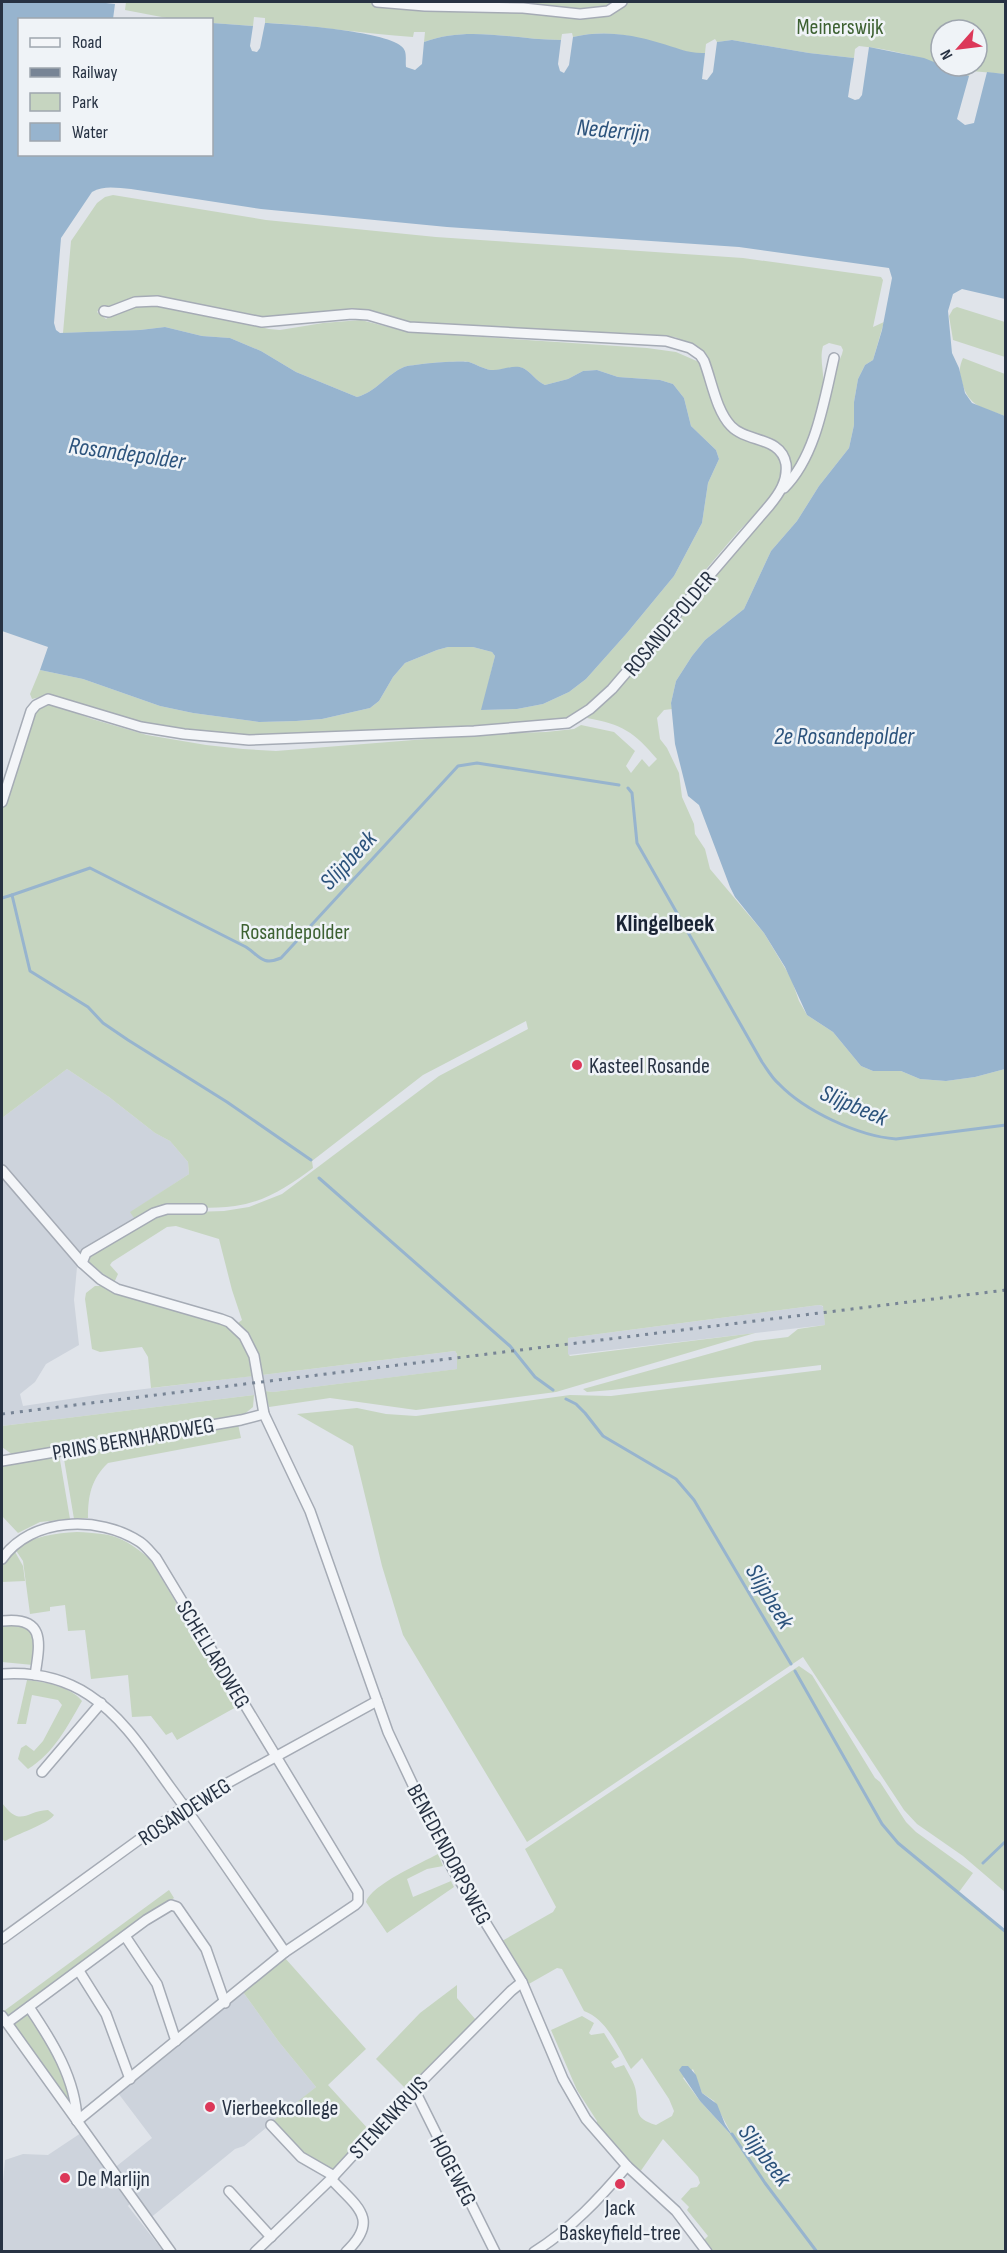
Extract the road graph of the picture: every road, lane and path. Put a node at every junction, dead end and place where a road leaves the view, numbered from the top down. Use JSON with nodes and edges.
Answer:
{"nodes":[{"id":1,"x":376,"y":2,"type":"edge"},
{"id":2,"x":622,"y":2,"type":"edge"},
{"id":3,"x":104,"y":311,"type":"dead end"},
{"id":4,"x":834,"y":358,"type":"dead end"},
{"id":5,"x":782,"y":490,"type":"junction"},
{"id":6,"x":2,"y":802,"type":"edge"},
{"id":7,"x":2,"y":1170,"type":"edge"},
{"id":8,"x":202,"y":1209,"type":"dead end"},
{"id":9,"x":82,"y":1263,"type":"junction"},
{"id":10,"x":264,"y":1414,"type":"junction"},
{"id":11,"x":2,"y":1461,"type":"edge"},
{"id":12,"x":2,"y":1559,"type":"edge"},
{"id":13,"x":2,"y":1622,"type":"edge"},
{"id":14,"x":2,"y":1674,"type":"edge"},
{"id":15,"x":35,"y":1675,"type":"junction"},
{"id":16,"x":377,"y":1701,"type":"junction"},
{"id":17,"x":101,"y":1703,"type":"junction"},
{"id":18,"x":274,"y":1757,"type":"junction"},
{"id":19,"x":42,"y":1772,"type":"dead end"},
{"id":20,"x":184,"y":1807,"type":"junction"},
{"id":21,"x":125,"y":1936,"type":"junction"},
{"id":22,"x":2,"y":1939,"type":"edge"},
{"id":23,"x":285,"y":1952,"type":"junction"},
{"id":24,"x":79,"y":1971,"type":"junction"},
{"id":25,"x":522,"y":1982,"type":"junction"},
{"id":26,"x":225,"y":2003,"type":"junction"},
{"id":27,"x":29,"y":2007,"type":"junction"},
{"id":28,"x":4,"y":2019,"type":"edge"},
{"id":29,"x":176,"y":2042,"type":"junction"},
{"id":30,"x":130,"y":2079,"type":"junction"},
{"id":31,"x":414,"y":2089,"type":"junction"},
{"id":32,"x":77,"y":2121,"type":"junction"},
{"id":33,"x":271,"y":2125,"type":"dead end"},
{"id":34,"x":627,"y":2166,"type":"junction"},
{"id":35,"x":332,"y":2178,"type":"junction"},
{"id":36,"x":228,"y":2191,"type":"dead end"},
{"id":37,"x":271,"y":2237,"type":"junction"},
{"id":38,"x":171,"y":2252,"type":"edge"},
{"id":39,"x":255,"y":2252,"type":"edge"},
{"id":40,"x":346,"y":2252,"type":"edge"},
{"id":41,"x":495,"y":2252,"type":"edge"},
{"id":42,"x":534,"y":2252,"type":"edge"},
{"id":43,"x":707,"y":2252,"type":"edge"}],
"edges":[{"from":1,"to":2,"type":"street"},
{"from":3,"to":5,"type":"street"},
{"from":4,"to":5,"type":"street","name":"ROSANDEPOLDER"},
{"from":5,"to":6,"type":"street","name":"ROSANDEPOLDER"},
{"from":7,"to":9,"type":"street","name":"BENEDENDORPSWEG"},
{"from":8,"to":9,"type":"street"},
{"from":9,"to":10,"type":"street","name":"BENEDENDORPSWEG"},
{"from":10,"to":11,"type":"street","name":"PRINS BERNHARDWEG"},
{"from":10,"to":16,"type":"street","name":"BENEDENDORPSWEG"},
{"from":12,"to":18,"type":"street","name":"SCHELLARDWEG"},
{"from":13,"to":15,"type":"street"},
{"from":14,"to":15,"type":"street"},
{"from":15,"to":17,"type":"street"},
{"from":16,"to":18,"type":"street","name":"ROSANDEWEG"},
{"from":16,"to":25,"type":"street","name":"BENEDENDORPSWEG"},
{"from":17,"to":19,"type":"street"},
{"from":17,"to":20,"type":"street"},
{"from":18,"to":20,"type":"street","name":"ROSANDEWEG"},
{"from":18,"to":23,"type":"street","name":"SCHELLARDWEG"},
{"from":20,"to":22,"type":"street","name":"ROSANDEWEG"},
{"from":20,"to":23,"type":"street"},
{"from":21,"to":24,"type":"street"},
{"from":21,"to":26,"type":"street"},
{"from":21,"to":29,"type":"street"},
{"from":23,"to":26,"type":"street"},
{"from":24,"to":27,"type":"street"},
{"from":24,"to":30,"type":"street"},
{"from":25,"to":31,"type":"street","name":"STENENKRUIS"},
{"from":25,"to":34,"type":"street","name":"BENEDENDORPSWEG"},
{"from":26,"to":29,"type":"street"},
{"from":27,"to":28,"type":"street"},
{"from":27,"to":32,"type":"street"},
{"from":28,"to":32,"type":"street"},
{"from":29,"to":30,"type":"street"},
{"from":30,"to":32,"type":"street"},
{"from":31,"to":35,"type":"street","name":"STENENKRUIS"},
{"from":31,"to":41,"type":"street","name":"HOGEWEG"},
{"from":32,"to":38,"type":"street"},
{"from":33,"to":35,"type":"street"},
{"from":34,"to":42,"type":"street"},
{"from":34,"to":43,"type":"street","name":"BENEDENDORPSWEG"},
{"from":35,"to":37,"type":"street","name":"STENENKRUIS"},
{"from":35,"to":40,"type":"street"},
{"from":36,"to":37,"type":"street"},
{"from":37,"to":39,"type":"street","name":"STENENKRUIS"}]}
